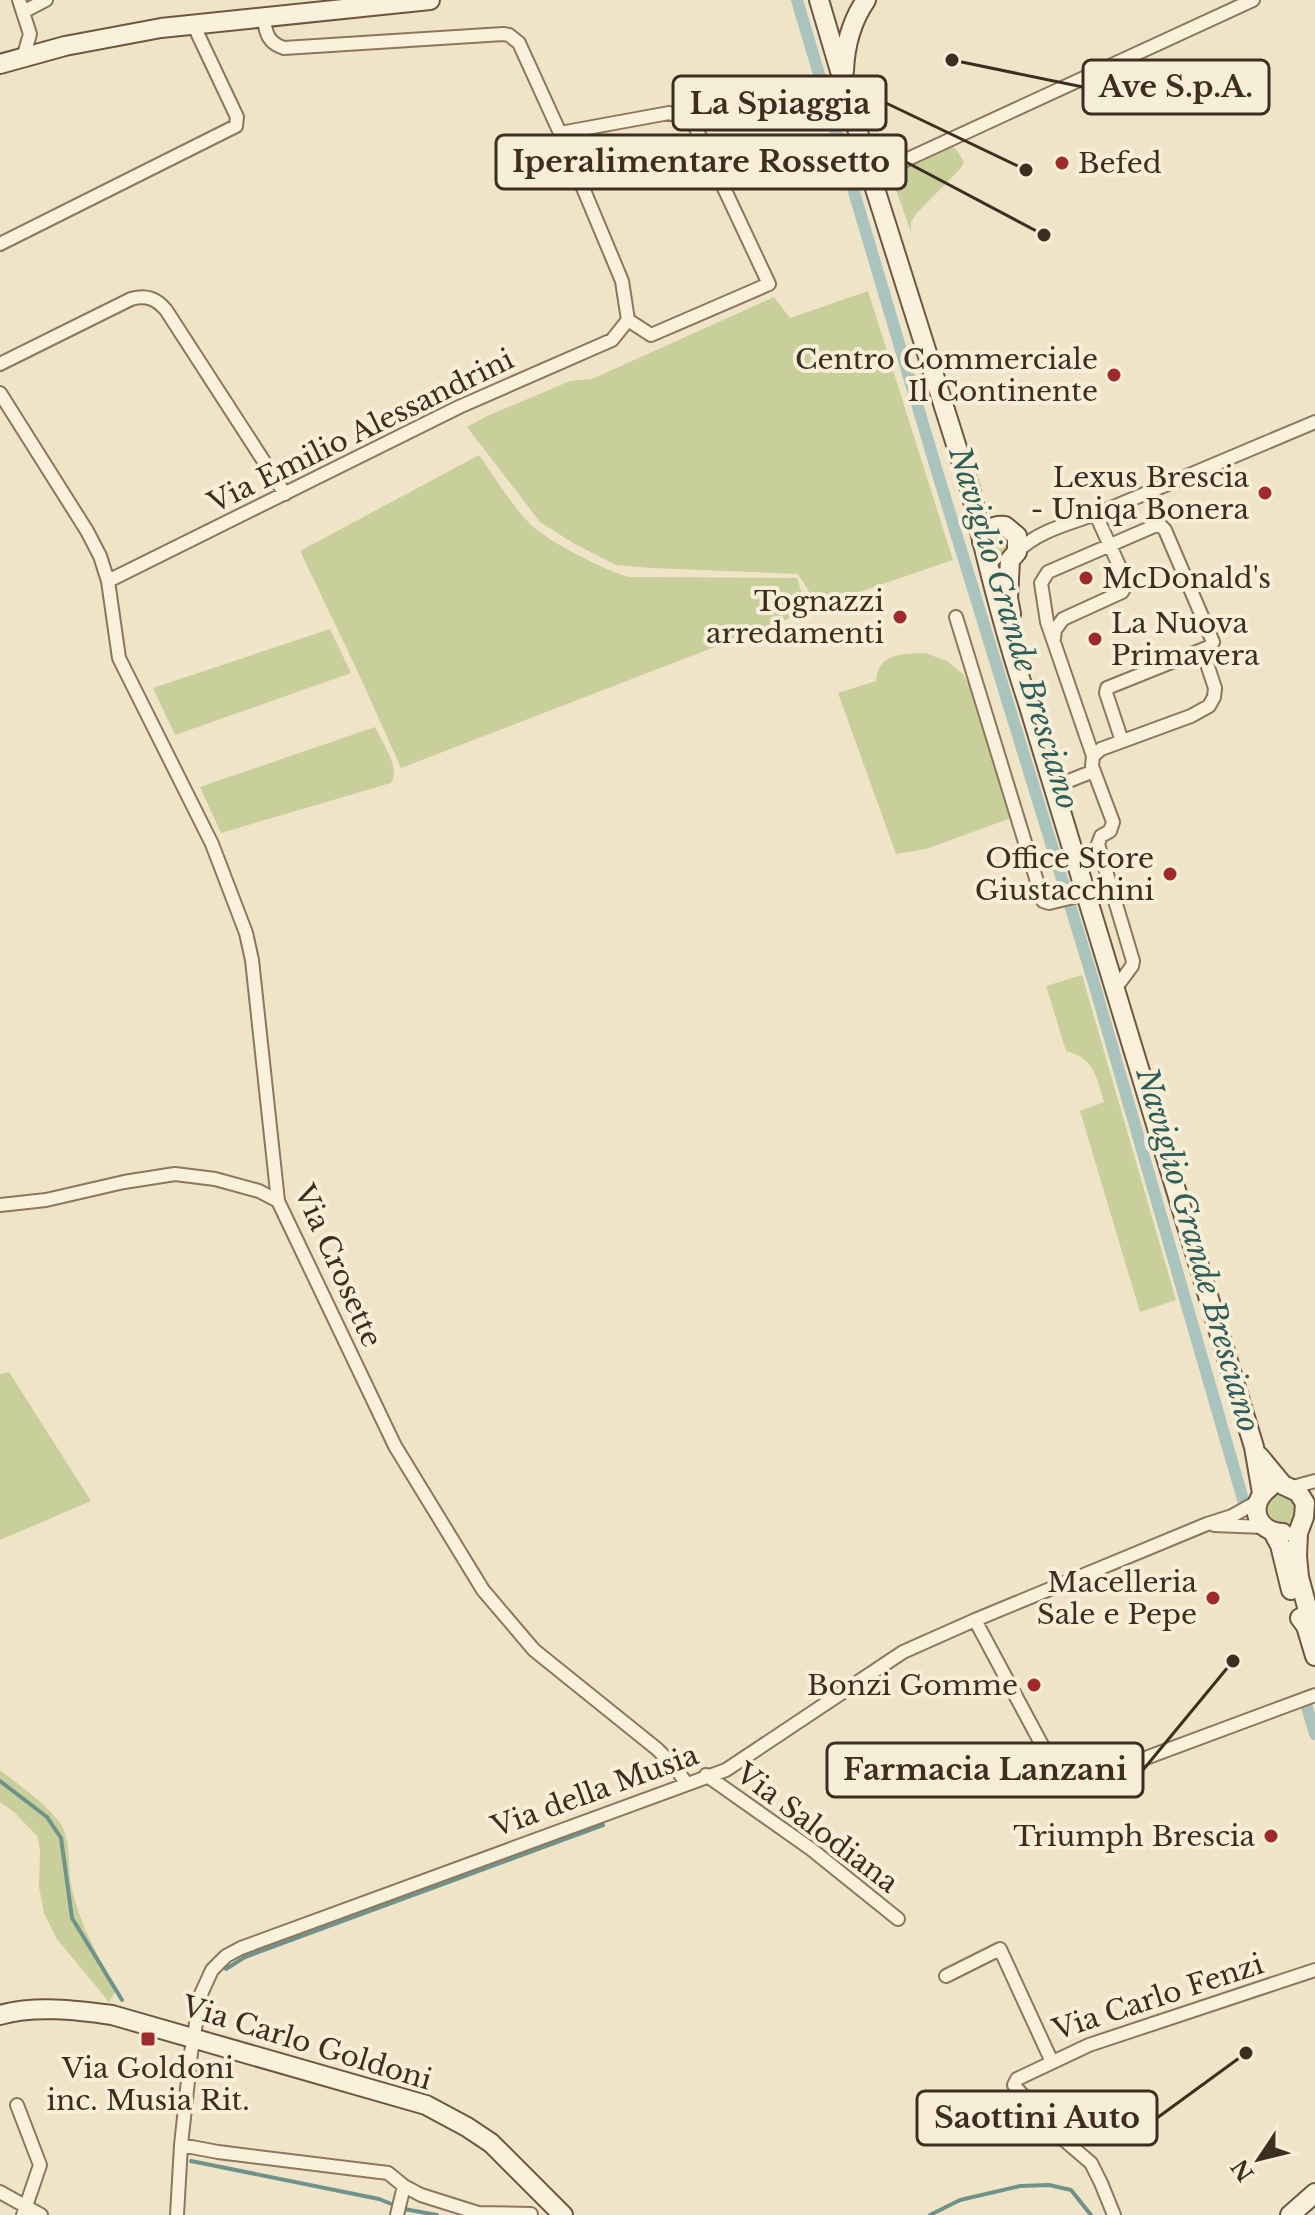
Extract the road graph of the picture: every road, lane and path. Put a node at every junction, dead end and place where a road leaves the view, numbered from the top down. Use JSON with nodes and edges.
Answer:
{"nodes":[{"id":1,"x":46,"y":0,"type":"edge"},
{"id":2,"x":430,"y":0,"type":"edge"},
{"id":3,"x":819,"y":0,"type":"edge"},
{"id":4,"x":866,"y":0,"type":"edge"},
{"id":5,"x":1253,"y":0,"type":"edge"},
{"id":6,"x":400,"y":2,"type":"edge"},
{"id":7,"x":21,"y":6,"type":"edge"},
{"id":8,"x":263,"y":16,"type":"junction"},
{"id":9,"x":193,"y":24,"type":"junction"},
{"id":10,"x":30,"y":34,"type":"junction"},
{"id":11,"x":51,"y":50,"type":"junction"},
{"id":12,"x":23,"y":58,"type":"junction"},
{"id":13,"x":0,"y":64,"type":"edge"},
{"id":14,"x":844,"y":85,"type":"junction"},
{"id":15,"x":560,"y":133,"type":"junction"},
{"id":16,"x":871,"y":176,"type":"junction"},
{"id":17,"x":0,"y":244,"type":"edge"},
{"id":18,"x":628,"y":320,"type":"junction"},
{"id":19,"x":0,"y":364,"type":"edge"},
{"id":20,"x":0,"y":393,"type":"edge"},
{"id":21,"x":1315,"y":422,"type":"edge"},
{"id":22,"x":971,"y":492,"type":"junction"},
{"id":23,"x":285,"y":494,"type":"junction"},
{"id":24,"x":1096,"y":515,"type":"junction"},
{"id":25,"x":1005,"y":527,"type":"junction"},
{"id":26,"x":1056,"y":528,"type":"junction"},
{"id":27,"x":1110,"y":545,"type":"junction"},
{"id":28,"x":984,"y":548,"type":"junction"},
{"id":29,"x":1013,"y":556,"type":"junction"},
{"id":30,"x":108,"y":581,"type":"junction"},
{"id":31,"x":1045,"y":605,"type":"junction"},
{"id":32,"x":956,"y":617,"type":"dead end"},
{"id":33,"x":1063,"y":619,"type":"junction"},
{"id":34,"x":1054,"y":638,"type":"junction"},
{"id":35,"x":1208,"y":667,"type":"dead end"},
{"id":36,"x":1028,"y":703,"type":"junction"},
{"id":37,"x":1122,"y":741,"type":"junction"},
{"id":38,"x":1093,"y":756,"type":"junction"},
{"id":39,"x":1094,"y":771,"type":"junction"},
{"id":40,"x":1053,"y":787,"type":"junction"},
{"id":41,"x":1079,"y":895,"type":"junction"},
{"id":42,"x":1115,"y":989,"type":"junction"},
{"id":43,"x":278,"y":1201,"type":"junction"},
{"id":44,"x":0,"y":1205,"type":"edge"},
{"id":45,"x":1254,"y":1447,"type":"junction"},
{"id":46,"x":1315,"y":1481,"type":"edge"},
{"id":47,"x":1288,"y":1486,"type":"junction"},
{"id":48,"x":1260,"y":1498,"type":"junction"},
{"id":49,"x":1306,"y":1516,"type":"edge"},
{"id":50,"x":1207,"y":1524,"type":"junction"},
{"id":51,"x":1268,"y":1530,"type":"junction"},
{"id":52,"x":975,"y":1620,"type":"junction"},
{"id":53,"x":1306,"y":1626,"type":"junction"},
{"id":54,"x":1315,"y":1656,"type":"edge"},
{"id":55,"x":1315,"y":1695,"type":"edge"},
{"id":56,"x":706,"y":1775,"type":"junction"},
{"id":57,"x":686,"y":1783,"type":"junction"},
{"id":58,"x":898,"y":1919,"type":"dead end"},
{"id":59,"x":1315,"y":1970,"type":"edge"},
{"id":60,"x":946,"y":1976,"type":"dead end"},
{"id":61,"x":0,"y":2015,"type":"edge"},
{"id":62,"x":193,"y":2038,"type":"junction"},
{"id":63,"x":1052,"y":2062,"type":"junction"},
{"id":64,"x":17,"y":2105,"type":"dead end"},
{"id":65,"x":181,"y":2145,"type":"junction"},
{"id":66,"x":404,"y":2186,"type":"junction"},
{"id":67,"x":0,"y":2192,"type":"edge"},
{"id":68,"x":1315,"y":2193,"type":"edge"},
{"id":69,"x":1315,"y":2208,"type":"edge"},
{"id":70,"x":25,"y":2211,"type":"edge"},
{"id":71,"x":531,"y":2214,"type":"edge"},
{"id":72,"x":41,"y":2215,"type":"edge"},
{"id":73,"x":177,"y":2215,"type":"edge"},
{"id":74,"x":397,"y":2215,"type":"edge"},
{"id":75,"x":563,"y":2215,"type":"edge"},
{"id":76,"x":1114,"y":2215,"type":"edge"},
{"id":77,"x":1290,"y":2215,"type":"edge"},
{"id":78,"x":1298,"y":2215,"type":"edge"}],
"edges":[{"from":1,"to":7,"type":"street"},
{"from":2,"to":6,"type":"main road"},
{"from":3,"to":14,"type":"main road"},
{"from":4,"to":14,"type":"main road"},
{"from":5,"to":16,"type":"street"},
{"from":6,"to":8,"type":"main road"},
{"from":7,"to":10,"type":"street"},
{"from":8,"to":9,"type":"main road"},
{"from":8,"to":15,"type":"street"},
{"from":9,"to":11,"type":"main road"},
{"from":9,"to":17,"type":"street"},
{"from":10,"to":11,"type":"street"},
{"from":10,"to":12,"type":"street"},
{"from":11,"to":12,"type":"main road"},
{"from":12,"to":13,"type":"main road"},
{"from":14,"to":16,"type":"main road"},
{"from":15,"to":18,"type":"street"},
{"from":15,"to":18,"type":"street"},
{"from":16,"to":22,"type":"main road"},
{"from":18,"to":23,"type":"street","name":"Via Emilio Alessandrini"},
{"from":19,"to":23,"type":"street"},
{"from":20,"to":30,"type":"street","name":"Via Crosette"},
{"from":21,"to":24,"type":"street"},
{"from":22,"to":25,"type":"main road"},
{"from":22,"to":28,"type":"main road"},
{"from":23,"to":30,"type":"street","name":"Via Emilio Alessandrini"},
{"from":24,"to":26,"type":"street"},
{"from":24,"to":27,"type":"street"},
{"from":25,"to":26,"type":"street"},
{"from":25,"to":28,"type":"main road"},
{"from":25,"to":29,"type":"main road"},
{"from":26,"to":29,"type":"street"},
{"from":27,"to":31,"type":"street"},
{"from":27,"to":33,"type":"street"},
{"from":27,"to":37,"type":"street"},
{"from":28,"to":29,"type":"main road"},
{"from":28,"to":36,"type":"main road"},
{"from":29,"to":36,"type":"main road"},
{"from":30,"to":43,"type":"street","name":"Via Crosette"},
{"from":31,"to":33,"type":"street"},
{"from":31,"to":34,"type":"street"},
{"from":32,"to":41,"type":"street"},
{"from":33,"to":34,"type":"street"},
{"from":34,"to":38,"type":"street"},
{"from":35,"to":37,"type":"street"},
{"from":36,"to":40,"type":"main road"},
{"from":37,"to":38,"type":"street"},
{"from":38,"to":39,"type":"street"},
{"from":39,"to":40,"type":"street"},
{"from":39,"to":42,"type":"street"},
{"from":40,"to":41,"type":"main road"},
{"from":41,"to":42,"type":"main road"},
{"from":42,"to":45,"type":"main road"},
{"from":43,"to":44,"type":"street"},
{"from":43,"to":57,"type":"street","name":"Via Crosette"},
{"from":45,"to":47,"type":"main road"},
{"from":45,"to":48,"type":"main road"},
{"from":46,"to":47,"type":"street"},
{"from":47,"to":48,"type":"main road"},
{"from":47,"to":49,"type":"main road"},
{"from":48,"to":50,"type":"street","name":"Via della Musia"},
{"from":48,"to":51,"type":"main road"},
{"from":49,"to":51,"type":"main road"},
{"from":49,"to":53,"type":"main road"},
{"from":50,"to":51,"type":"street","name":"Via della Musia"},
{"from":50,"to":52,"type":"street","name":"Via della Musia"},
{"from":51,"to":53,"type":"main road"},
{"from":52,"to":55,"type":"street"},
{"from":52,"to":56,"type":"street","name":"Via della Musia"},
{"from":53,"to":54,"type":"main road"},
{"from":56,"to":57,"type":"street","name":"Via della Musia"},
{"from":56,"to":58,"type":"street","name":"Via Salodiana"},
{"from":57,"to":62,"type":"street","name":"Via della Musia"},
{"from":59,"to":63,"type":"street","name":"Via Carlo Fenzi"},
{"from":60,"to":63,"type":"street","name":"Via Carlo Fenzi"},
{"from":61,"to":62,"type":"main road","name":"Via Carlo Goldoni"},
{"from":62,"to":65,"type":"street","name":"Via della Musia"},
{"from":62,"to":75,"type":"main road","name":"Via Carlo Goldoni"},
{"from":63,"to":76,"type":"street"},
{"from":64,"to":70,"type":"street"},
{"from":65,"to":66,"type":"street"},
{"from":65,"to":73,"type":"street","name":"Via della Musia"},
{"from":66,"to":71,"type":"street"},
{"from":66,"to":74,"type":"street"},
{"from":67,"to":70,"type":"street"},
{"from":68,"to":77,"type":"main road"},
{"from":69,"to":78,"type":"main road"},
{"from":70,"to":72,"type":"street"}]}
